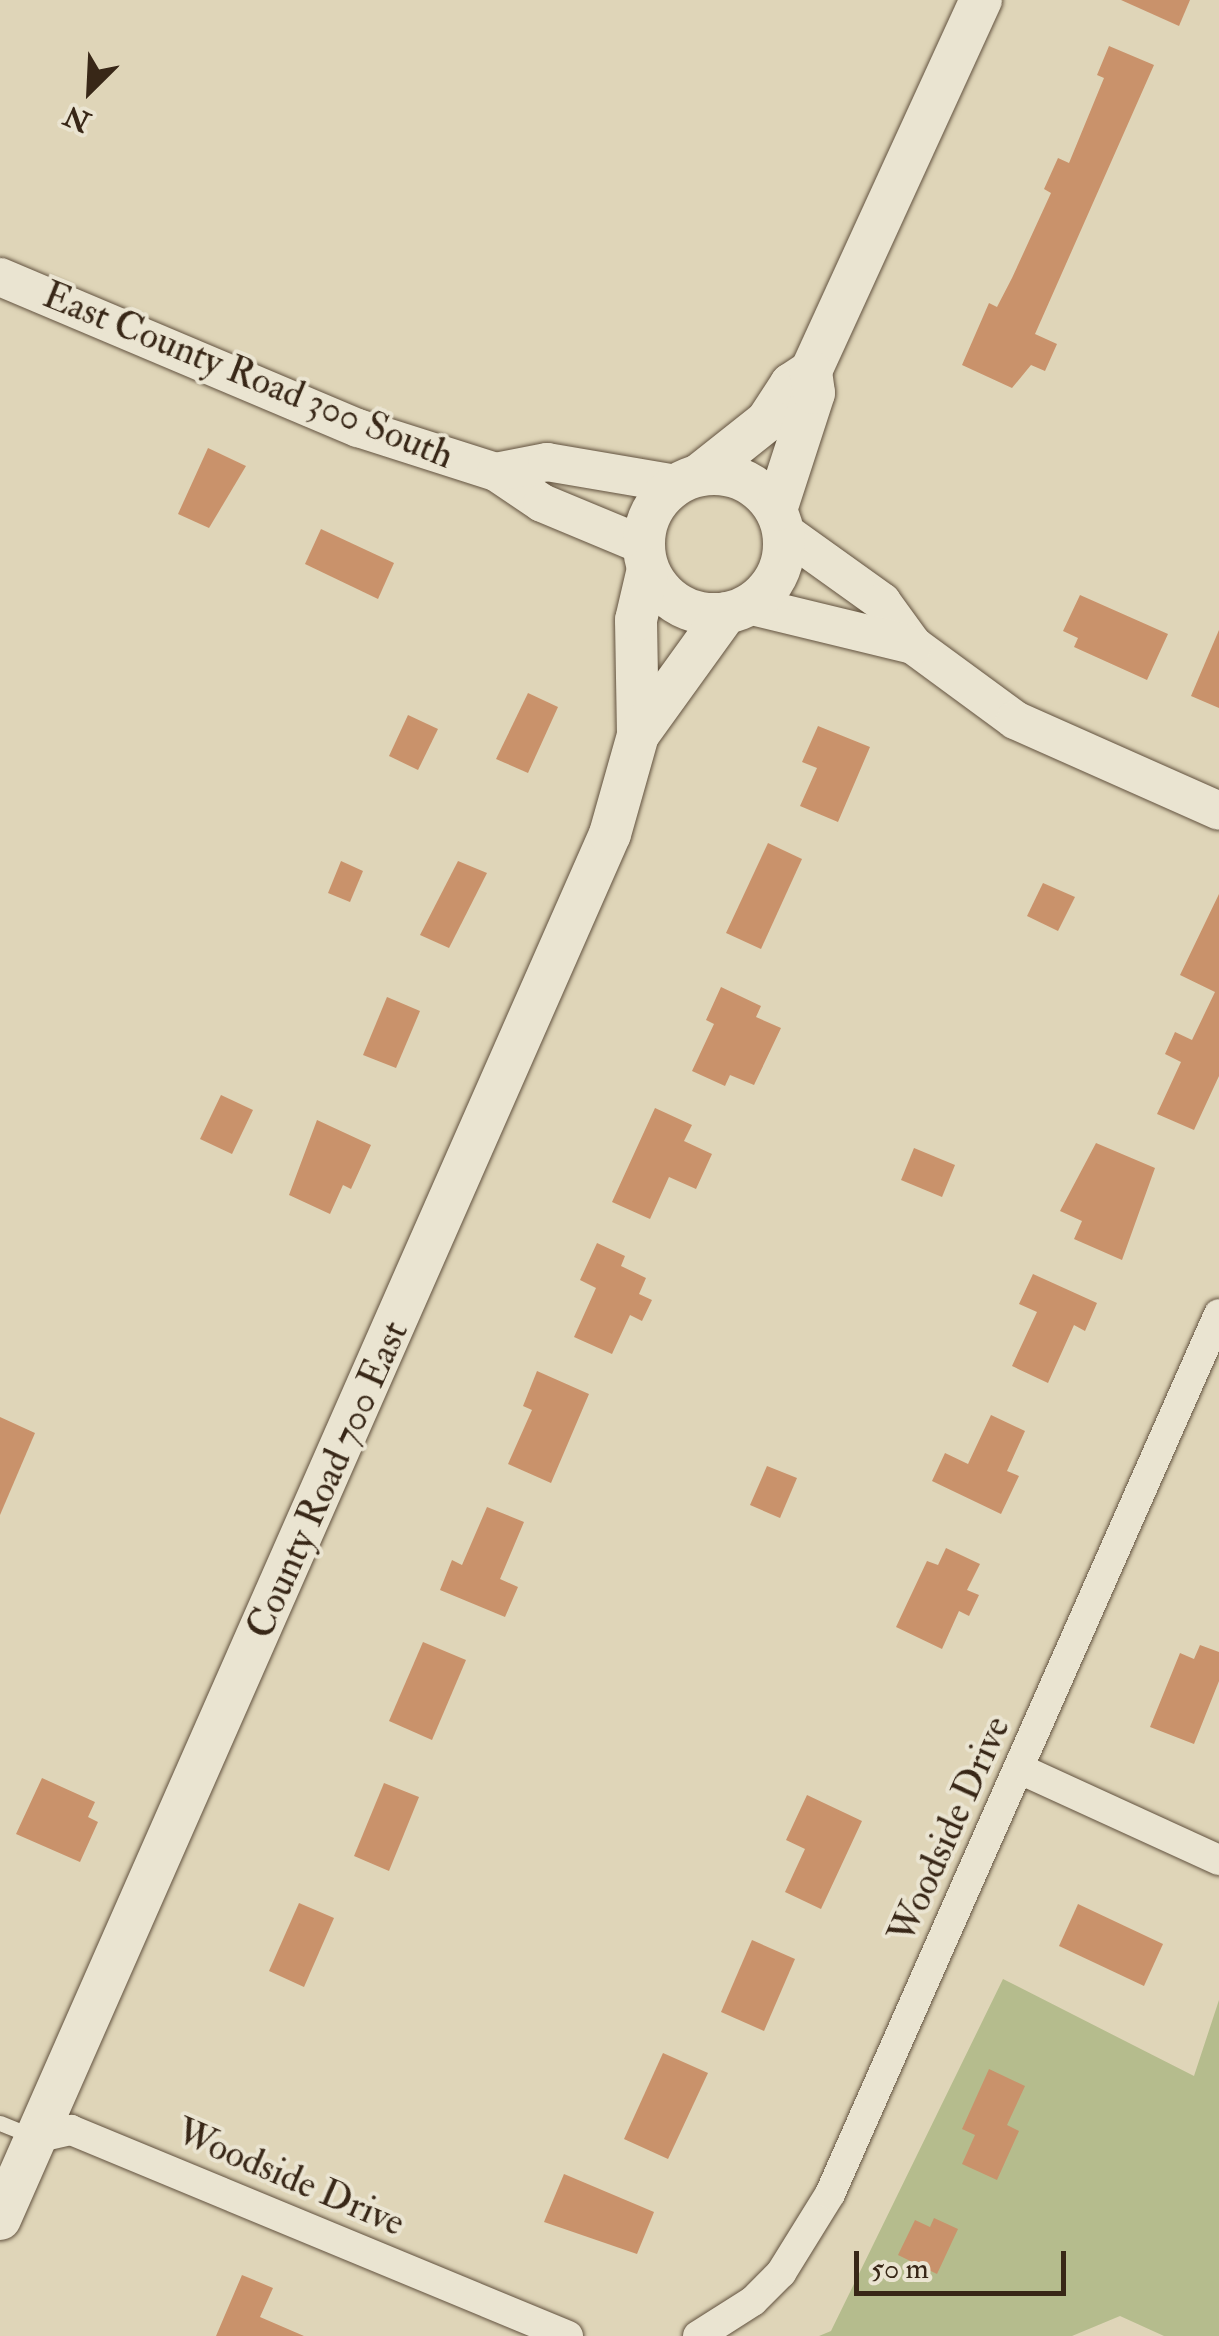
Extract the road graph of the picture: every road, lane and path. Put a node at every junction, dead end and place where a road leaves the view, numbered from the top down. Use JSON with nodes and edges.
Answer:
{"nodes":[{"id":1,"x":981,"y":0,"type":"edge"},
{"id":2,"x":0,"y":277,"type":"edge"},
{"id":3,"x":811,"y":371,"type":"junction"},
{"id":4,"x":496,"y":472,"type":"junction"},
{"id":5,"x":688,"y":479,"type":"junction"},
{"id":6,"x":780,"y":521,"type":"junction"},
{"id":7,"x":646,"y":557,"type":"junction"},
{"id":8,"x":737,"y":609,"type":"junction"},
{"id":9,"x":913,"y":645,"type":"junction"},
{"id":10,"x":638,"y":735,"type":"junction"},
{"id":11,"x":1219,"y":812,"type":"edge"},
{"id":12,"x":1219,"y":1314,"type":"edge"},
{"id":13,"x":1020,"y":1769,"type":"junction"},
{"id":14,"x":1219,"y":1860,"type":"edge"},
{"id":15,"x":18,"y":2130,"type":"edge"},
{"id":16,"x":0,"y":2219,"type":"edge"},
{"id":17,"x":527,"y":2329,"type":"edge"},
{"id":18,"x":568,"y":2336,"type":"edge"},
{"id":19,"x":698,"y":2336,"type":"edge"}],
"edges":[{"from":1,"to":3,"type":"main road"},
{"from":2,"to":4,"type":"street","name":"East County Road 300 South"},
{"from":3,"to":5,"type":"main road"},
{"from":3,"to":6,"type":"main road"},
{"from":4,"to":5,"type":"street","name":"East County Road 300 South"},
{"from":4,"to":7,"type":"street","name":"East County Road 300 South"},
{"from":5,"to":6,"type":"main road"},
{"from":5,"to":7,"type":"main road"},
{"from":6,"to":8,"type":"main road"},
{"from":6,"to":9,"type":"street"},
{"from":7,"to":8,"type":"main road"},
{"from":7,"to":10,"type":"main road","name":"County Road 700 East"},
{"from":8,"to":9,"type":"street"},
{"from":8,"to":10,"type":"main road","name":"County Road 700 East"},
{"from":9,"to":11,"type":"street"},
{"from":10,"to":15,"type":"main road","name":"County Road 700 East"},
{"from":12,"to":13,"type":"street","name":"Woodside Drive"},
{"from":13,"to":14,"type":"street"},
{"from":13,"to":19,"type":"street","name":"Woodside Drive"},
{"from":15,"to":16,"type":"main road","name":"County Road 700 East"},
{"from":15,"to":17,"type":"street","name":"Woodside Drive"},
{"from":17,"to":18,"type":"street","name":"Woodside Drive"}]}
